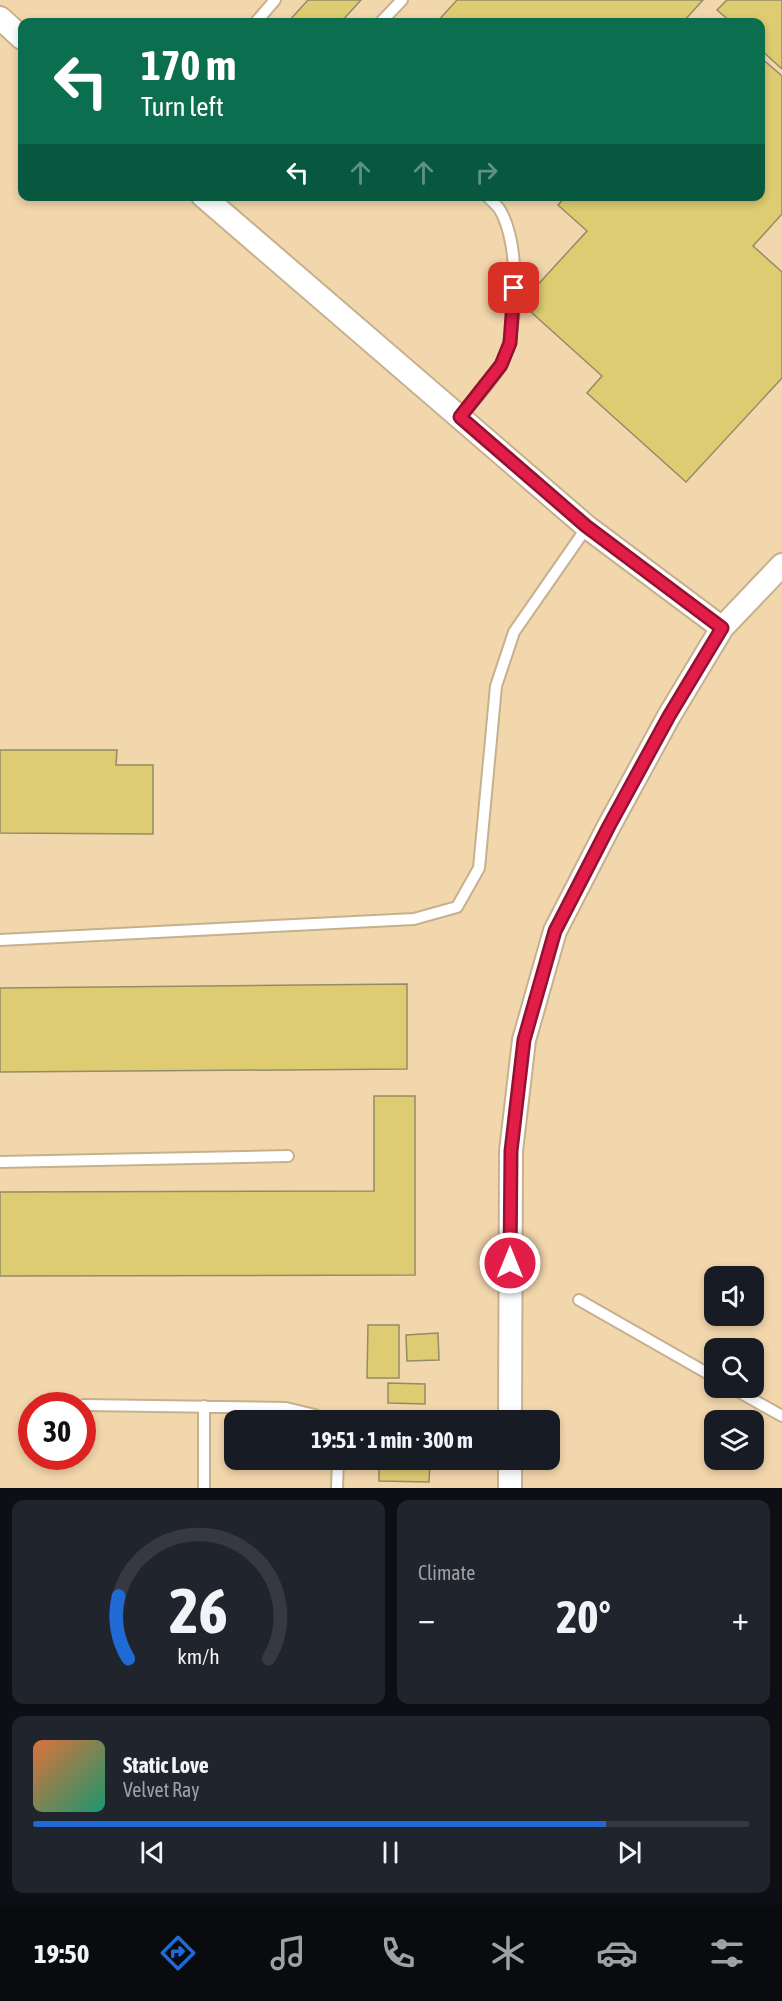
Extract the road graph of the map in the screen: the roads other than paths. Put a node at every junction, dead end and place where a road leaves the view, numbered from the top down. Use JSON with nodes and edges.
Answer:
{"nodes":[{"id":1,"x":275,"y":0,"type":"edge"},
{"id":2,"x":402,"y":0,"type":"edge"},
{"id":3,"x":0,"y":18,"type":"edge"},
{"id":4,"x":259,"y":18,"type":"edge"},
{"id":5,"x":385,"y":18,"type":"edge"},
{"id":6,"x":18,"y":34,"type":"edge"},
{"id":7,"x":215,"y":201,"type":"edge"},
{"id":8,"x":492,"y":201,"type":"edge"},
{"id":9,"x":460,"y":417,"type":"junction"},
{"id":10,"x":586,"y":526,"type":"junction"},
{"id":11,"x":782,"y":565,"type":"edge"},
{"id":12,"x":722,"y":628,"type":"junction"},
{"id":13,"x":0,"y":940,"type":"edge"},
{"id":14,"x":288,"y":1156,"type":"dead end"},
{"id":15,"x":0,"y":1162,"type":"edge"},
{"id":16,"x":579,"y":1300,"type":"dead end"},
{"id":17,"x":704,"y":1371,"type":"edge"},
{"id":18,"x":750,"y":1398,"type":"edge"},
{"id":19,"x":96,"y":1405,"type":"edge"},
{"id":20,"x":204,"y":1407,"type":"junction"},
{"id":21,"x":294,"y":1410,"type":"edge"},
{"id":22,"x":510,"y":1410,"type":"edge"},
{"id":23,"x":782,"y":1416,"type":"edge"},
{"id":24,"x":338,"y":1470,"type":"edge"},
{"id":25,"x":510,"y":1470,"type":"edge"},
{"id":26,"x":204,"y":1488,"type":"edge"},
{"id":27,"x":337,"y":1488,"type":"edge"},
{"id":28,"x":510,"y":1488,"type":"edge"}],
"edges":[{"from":1,"to":4,"type":"lane"},
{"from":2,"to":5,"type":"lane"},
{"from":3,"to":6,"type":"street"},
{"from":7,"to":9,"type":"street"},
{"from":8,"to":9,"type":"lane"},
{"from":9,"to":10,"type":"street"},
{"from":10,"to":12,"type":"street"},
{"from":10,"to":13,"type":"lane"},
{"from":11,"to":12,"type":"street"},
{"from":12,"to":22,"type":"street"},
{"from":14,"to":15,"type":"lane"},
{"from":16,"to":17,"type":"lane"},
{"from":18,"to":23,"type":"lane"},
{"from":19,"to":20,"type":"lane"},
{"from":20,"to":21,"type":"lane"},
{"from":20,"to":26,"type":"lane"},
{"from":24,"to":27,"type":"lane"},
{"from":25,"to":28,"type":"street"}]}
